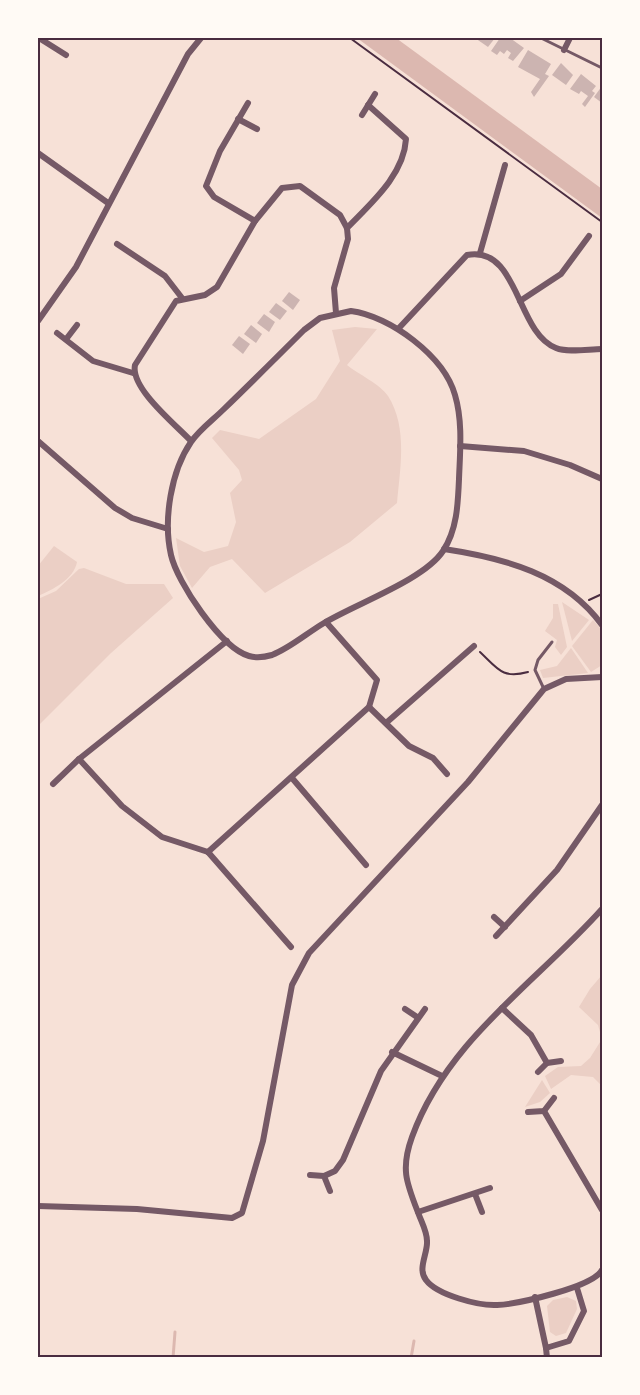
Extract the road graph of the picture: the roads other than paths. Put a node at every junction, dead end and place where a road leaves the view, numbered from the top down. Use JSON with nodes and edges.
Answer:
{"nodes":[{"id":1,"x":39,"y":38,"type":"edge"},
{"id":2,"x":201,"y":38,"type":"edge"},
{"id":3,"x":541,"y":38,"type":"edge"},
{"id":4,"x":570,"y":38,"type":"edge"},
{"id":5,"x":564,"y":50,"type":"junction"},
{"id":6,"x":66,"y":55,"type":"dead end"},
{"id":7,"x":603,"y":68,"type":"edge"},
{"id":8,"x":375,"y":94,"type":"dead end"},
{"id":9,"x":248,"y":103,"type":"dead end"},
{"id":10,"x":368,"y":105,"type":"junction"},
{"id":11,"x":362,"y":115,"type":"dead end"},
{"id":12,"x":238,"y":119,"type":"junction"},
{"id":13,"x":257,"y":129,"type":"dead end"},
{"id":14,"x":38,"y":153,"type":"edge"},
{"id":15,"x":505,"y":165,"type":"dead end"},
{"id":16,"x":108,"y":203,"type":"junction"},
{"id":17,"x":255,"y":221,"type":"junction"},
{"id":18,"x":347,"y":228,"type":"junction"},
{"id":19,"x":589,"y":236,"type":"dead end"},
{"id":20,"x":117,"y":244,"type":"dead end"},
{"id":21,"x":480,"y":253,"type":"junction"},
{"id":22,"x":182,"y":298,"type":"junction"},
{"id":23,"x":520,"y":301,"type":"junction"},
{"id":24,"x":336,"y":313,"type":"junction"},
{"id":25,"x":38,"y":320,"type":"edge"},
{"id":26,"x":77,"y":325,"type":"dead end"},
{"id":27,"x":399,"y":328,"type":"junction"},
{"id":28,"x":57,"y":333,"type":"dead end"},
{"id":29,"x":67,"y":338,"type":"junction"},
{"id":30,"x":603,"y":349,"type":"edge"},
{"id":31,"x":133,"y":373,"type":"junction"},
{"id":32,"x":38,"y":441,"type":"edge"},
{"id":33,"x":191,"y":441,"type":"junction"},
{"id":34,"x":460,"y":446,"type":"junction"},
{"id":35,"x":603,"y":479,"type":"edge"},
{"id":36,"x":168,"y":529,"type":"junction"},
{"id":37,"x":444,"y":549,"type":"junction"},
{"id":38,"x":587,"y":607,"type":"junction"},
{"id":39,"x":603,"y":615,"type":"edge"},
{"id":40,"x":326,"y":622,"type":"junction"},
{"id":41,"x":603,"y":625,"type":"edge"},
{"id":42,"x":227,"y":641,"type":"junction"},
{"id":43,"x":552,"y":642,"type":"dead end"},
{"id":44,"x":474,"y":646,"type":"road end"},
{"id":45,"x":603,"y":677,"type":"edge"},
{"id":46,"x":544,"y":688,"type":"junction"},
{"id":47,"x":369,"y":707,"type":"junction"},
{"id":48,"x":386,"y":723,"type":"junction"},
{"id":49,"x":80,"y":759,"type":"junction"},
{"id":50,"x":447,"y":774,"type":"dead end"},
{"id":51,"x":292,"y":777,"type":"junction"},
{"id":52,"x":53,"y":784,"type":"dead end"},
{"id":53,"x":603,"y":805,"type":"edge"},
{"id":54,"x":208,"y":852,"type":"junction"},
{"id":55,"x":366,"y":865,"type":"dead end"},
{"id":56,"x":603,"y":909,"type":"edge"},
{"id":57,"x":494,"y":917,"type":"dead end"},
{"id":58,"x":505,"y":927,"type":"junction"},
{"id":59,"x":496,"y":936,"type":"dead end"},
{"id":60,"x":291,"y":946,"type":"dead end"},
{"id":61,"x":502,"y":1008,"type":"junction"},
{"id":62,"x":405,"y":1009,"type":"dead end"},
{"id":63,"x":425,"y":1009,"type":"dead end"},
{"id":64,"x":417,"y":1017,"type":"junction"},
{"id":65,"x":392,"y":1052,"type":"junction"},
{"id":66,"x":561,"y":1061,"type":"dead end"},
{"id":67,"x":547,"y":1063,"type":"junction"},
{"id":68,"x":538,"y":1072,"type":"dead end"},
{"id":69,"x":442,"y":1076,"type":"junction"},
{"id":70,"x":554,"y":1098,"type":"dead end"},
{"id":71,"x":544,"y":1111,"type":"junction"},
{"id":72,"x":528,"y":1112,"type":"dead end"},
{"id":73,"x":310,"y":1175,"type":"dead end"},
{"id":74,"x":324,"y":1176,"type":"junction"},
{"id":75,"x":490,"y":1188,"type":"dead end"},
{"id":76,"x":330,"y":1191,"type":"dead end"},
{"id":77,"x":475,"y":1194,"type":"junction"},
{"id":78,"x":38,"y":1206,"type":"edge"},
{"id":79,"x":603,"y":1210,"type":"edge"},
{"id":80,"x":418,"y":1212,"type":"junction"},
{"id":81,"x":482,"y":1212,"type":"dead end"},
{"id":82,"x":603,"y":1270,"type":"edge"},
{"id":83,"x":577,"y":1288,"type":"junction"},
{"id":84,"x":535,"y":1297,"type":"junction"},
{"id":85,"x":546,"y":1348,"type":"junction"},
{"id":86,"x":547,"y":1358,"type":"edge"}],
"edges":[{"from":1,"to":6,"type":"street"},
{"from":2,"to":16,"type":"street"},
{"from":3,"to":5,"type":"lane"},
{"from":4,"to":5,"type":"street"},
{"from":5,"to":7,"type":"lane"},
{"from":8,"to":10,"type":"street"},
{"from":9,"to":12,"type":"street"},
{"from":10,"to":11,"type":"street"},
{"from":10,"to":18,"type":"street"},
{"from":12,"to":13,"type":"street"},
{"from":12,"to":17,"type":"street"},
{"from":14,"to":16,"type":"street"},
{"from":15,"to":21,"type":"street"},
{"from":16,"to":25,"type":"street"},
{"from":17,"to":18,"type":"street"},
{"from":17,"to":22,"type":"street"},
{"from":18,"to":24,"type":"street"},
{"from":19,"to":23,"type":"street"},
{"from":20,"to":22,"type":"street"},
{"from":21,"to":23,"type":"street"},
{"from":21,"to":27,"type":"street"},
{"from":22,"to":31,"type":"street"},
{"from":23,"to":30,"type":"street"},
{"from":24,"to":27,"type":"street"},
{"from":24,"to":33,"type":"street"},
{"from":26,"to":29,"type":"street"},
{"from":27,"to":34,"type":"street"},
{"from":28,"to":29,"type":"street"},
{"from":29,"to":31,"type":"street"},
{"from":31,"to":33,"type":"street"},
{"from":32,"to":36,"type":"street"},
{"from":33,"to":36,"type":"street"},
{"from":34,"to":35,"type":"street"},
{"from":34,"to":37,"type":"street"},
{"from":36,"to":42,"type":"street"},
{"from":37,"to":38,"type":"street"},
{"from":37,"to":40,"type":"street"},
{"from":38,"to":39,"type":"street"},
{"from":38,"to":41,"type":"street"},
{"from":40,"to":42,"type":"street"},
{"from":40,"to":47,"type":"street"},
{"from":42,"to":49,"type":"street"},
{"from":43,"to":46,"type":"lane"},
{"from":44,"to":48,"type":"street"},
{"from":45,"to":46,"type":"street"},
{"from":46,"to":78,"type":"street"},
{"from":47,"to":48,"type":"street"},
{"from":47,"to":51,"type":"street"},
{"from":48,"to":50,"type":"street"},
{"from":49,"to":52,"type":"street"},
{"from":49,"to":54,"type":"street"},
{"from":51,"to":54,"type":"street"},
{"from":51,"to":55,"type":"street"},
{"from":53,"to":58,"type":"street"},
{"from":54,"to":60,"type":"street"},
{"from":56,"to":61,"type":"street"},
{"from":57,"to":58,"type":"street"},
{"from":58,"to":59,"type":"street"},
{"from":61,"to":67,"type":"street"},
{"from":61,"to":69,"type":"street"},
{"from":62,"to":64,"type":"street"},
{"from":63,"to":64,"type":"street"},
{"from":64,"to":65,"type":"street"},
{"from":65,"to":69,"type":"street"},
{"from":65,"to":74,"type":"street"},
{"from":66,"to":67,"type":"street"},
{"from":67,"to":68,"type":"street"},
{"from":69,"to":80,"type":"street"},
{"from":70,"to":71,"type":"street"},
{"from":71,"to":72,"type":"street"},
{"from":71,"to":79,"type":"street"},
{"from":73,"to":74,"type":"street"},
{"from":74,"to":76,"type":"street"},
{"from":75,"to":77,"type":"street"},
{"from":77,"to":80,"type":"street"},
{"from":77,"to":81,"type":"street"},
{"from":80,"to":84,"type":"street"},
{"from":82,"to":83,"type":"street"},
{"from":83,"to":84,"type":"street"},
{"from":83,"to":85,"type":"street"},
{"from":84,"to":85,"type":"street"},
{"from":85,"to":86,"type":"street"}]}
